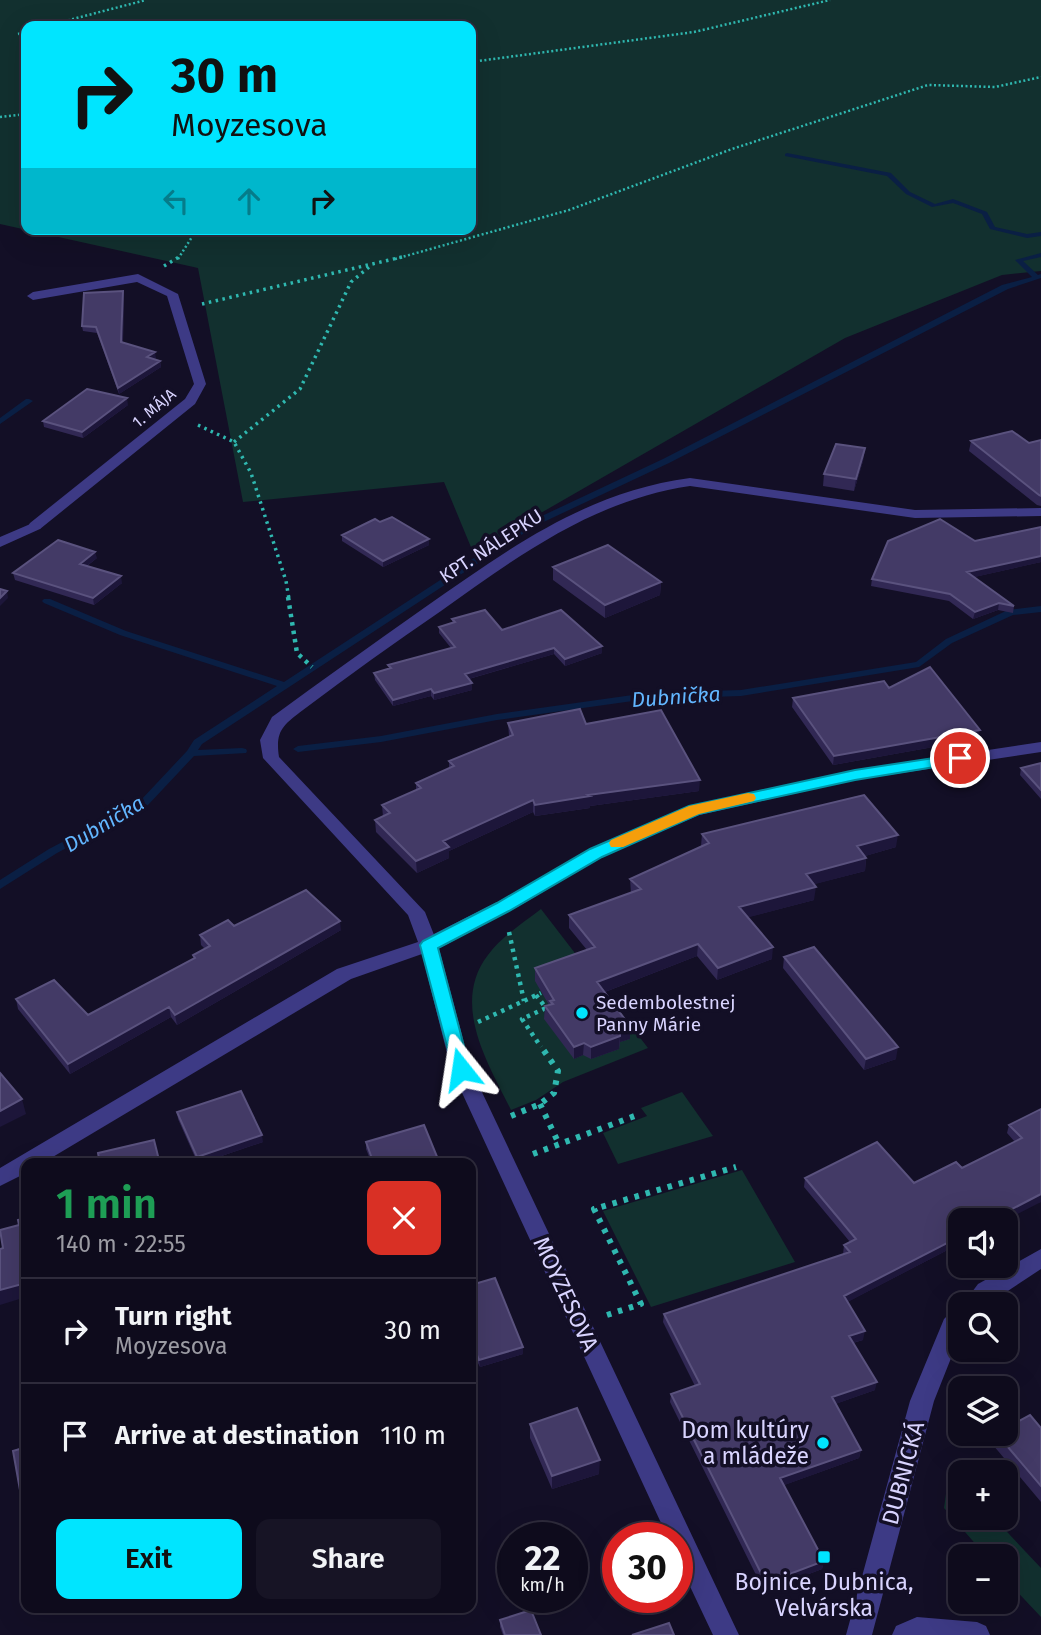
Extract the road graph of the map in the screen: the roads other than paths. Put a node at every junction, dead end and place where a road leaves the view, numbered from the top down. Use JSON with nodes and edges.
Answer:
{"nodes":[{"id":1,"x":33,"y":296,"type":"dead end"},
{"id":2,"x":1041,"y":512,"type":"edge"},
{"id":3,"x":0,"y":543,"type":"edge"},
{"id":4,"x":1041,"y":747,"type":"edge"},
{"id":5,"x":429,"y":945,"type":"junction"},
{"id":6,"x":34,"y":1158,"type":"edge"},
{"id":7,"x":21,"y":1166,"type":"edge"},
{"id":8,"x":0,"y":1178,"type":"edge"},
{"id":9,"x":1041,"y":1258,"type":"edge"},
{"id":10,"x":985,"y":1292,"type":"edge"},
{"id":11,"x":948,"y":1336,"type":"edge"},
{"id":12,"x":726,"y":1635,"type":"edge"},
{"id":13,"x":859,"y":1635,"type":"edge"},
{"id":14,"x":905,"y":1635,"type":"edge"},
{"id":15,"x":977,"y":1635,"type":"edge"}],
"edges":[{"from":1,"to":3,"type":"street","name":"1. MÁJA"},
{"from":2,"to":5,"type":"street","name":"KPT. NÁLEPKU"},
{"from":4,"to":5,"type":"street"},
{"from":5,"to":6,"type":"street"},
{"from":5,"to":12,"type":"street","name":"MOYZESOVA"},
{"from":7,"to":8,"type":"street"},
{"from":9,"to":10,"type":"street"},
{"from":11,"to":13,"type":"street","name":"DUBNICKÁ"},
{"from":14,"to":15,"type":"street"}]}
